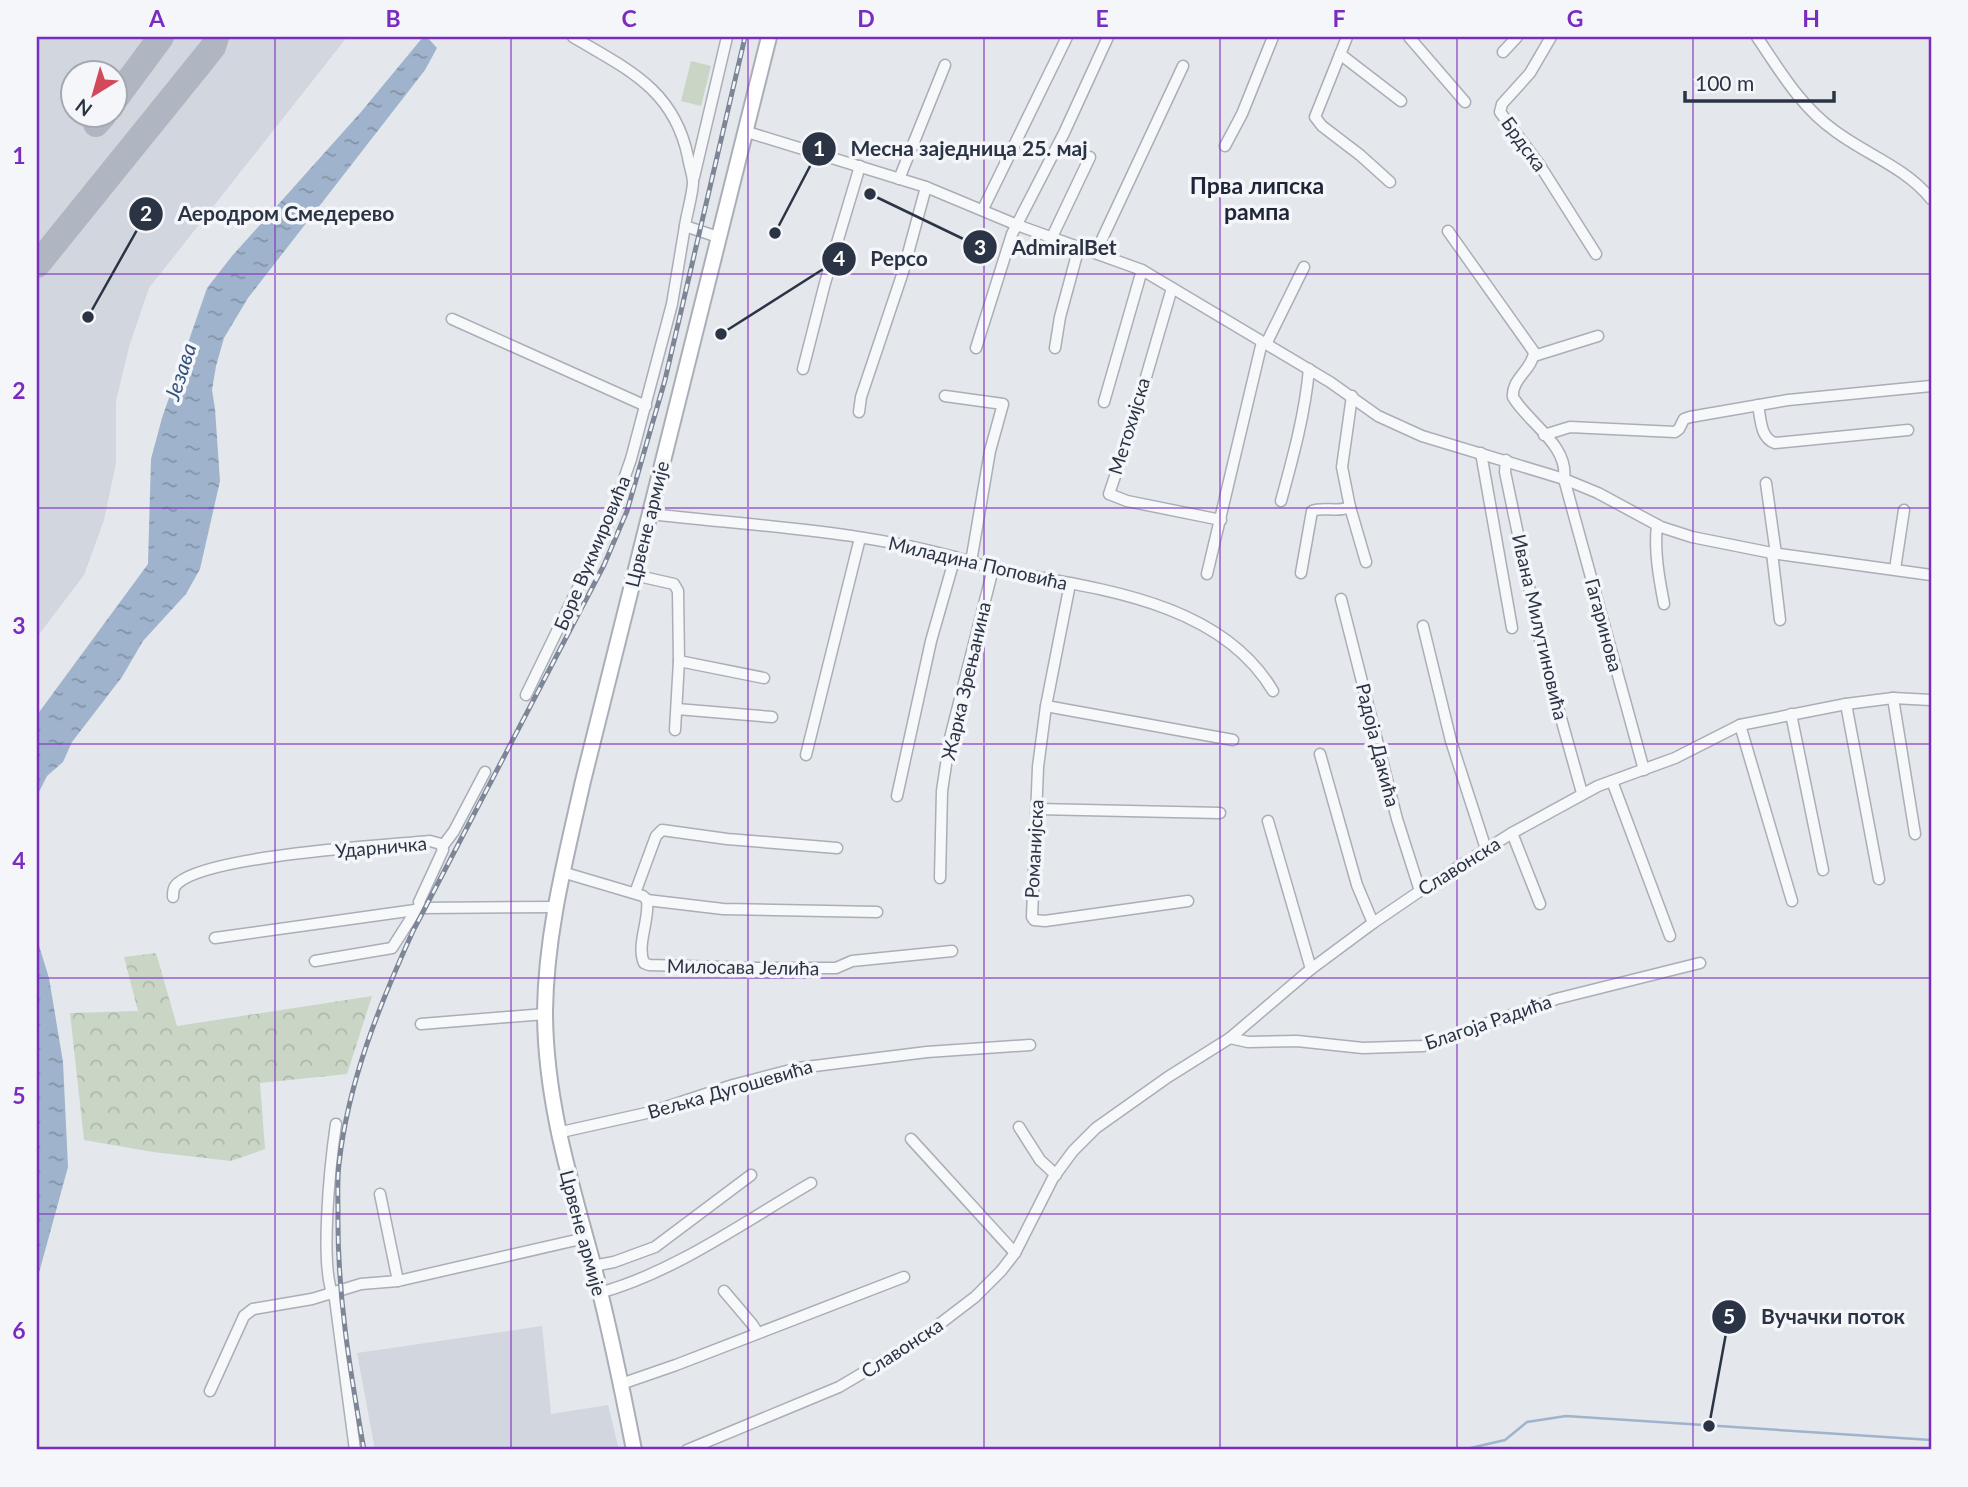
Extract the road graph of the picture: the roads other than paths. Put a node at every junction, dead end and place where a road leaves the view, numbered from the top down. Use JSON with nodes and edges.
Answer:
{"nodes":[{"id":1,"x":573,"y":37,"type":"edge"},
{"id":2,"x":727,"y":37,"type":"edge"},
{"id":3,"x":769,"y":37,"type":"edge"},
{"id":4,"x":1067,"y":37,"type":"edge"},
{"id":5,"x":1108,"y":37,"type":"edge"},
{"id":6,"x":1273,"y":37,"type":"edge"},
{"id":7,"x":1347,"y":37,"type":"edge"},
{"id":8,"x":1409,"y":37,"type":"edge"},
{"id":9,"x":1517,"y":37,"type":"edge"},
{"id":10,"x":1551,"y":37,"type":"edge"},
{"id":11,"x":1757,"y":37,"type":"edge"},
{"id":12,"x":1503,"y":51,"type":"dead end"},
{"id":13,"x":1340,"y":54,"type":"junction"},
{"id":14,"x":945,"y":65,"type":"dead end"},
{"id":15,"x":1183,"y":66,"type":"dead end"},
{"id":16,"x":1401,"y":101,"type":"dead end"},
{"id":17,"x":1465,"y":102,"type":"dead end"},
{"id":18,"x":744,"y":131,"type":"junction"},
{"id":19,"x":1226,"y":146,"type":"dead end"},
{"id":20,"x":1090,"y":157,"type":"dead end"},
{"id":21,"x":860,"y":166,"type":"junction"},
{"id":22,"x":899,"y":179,"type":"junction"},
{"id":23,"x":693,"y":181,"type":"junction"},
{"id":24,"x":1390,"y":182,"type":"dead end"},
{"id":25,"x":926,"y":187,"type":"junction"},
{"id":26,"x":1931,"y":199,"type":"edge"},
{"id":27,"x":983,"y":209,"type":"junction"},
{"id":28,"x":1017,"y":225,"type":"junction"},
{"id":29,"x":685,"y":226,"type":"junction"},
{"id":30,"x":1448,"y":231,"type":"dead end"},
{"id":31,"x":718,"y":237,"type":"junction"},
{"id":32,"x":1052,"y":237,"type":"junction"},
{"id":33,"x":1079,"y":247,"type":"junction"},
{"id":34,"x":1096,"y":252,"type":"junction"},
{"id":35,"x":1596,"y":254,"type":"dead end"},
{"id":36,"x":1304,"y":267,"type":"dead end"},
{"id":37,"x":1142,"y":271,"type":"junction"},
{"id":38,"x":1172,"y":288,"type":"junction"},
{"id":39,"x":452,"y":319,"type":"dead end"},
{"id":40,"x":1598,"y":335,"type":"dead end"},
{"id":41,"x":1264,"y":343,"type":"junction"},
{"id":42,"x":976,"y":348,"type":"dead end"},
{"id":43,"x":1055,"y":348,"type":"dead end"},
{"id":44,"x":1534,"y":356,"type":"junction"},
{"id":45,"x":803,"y":369,"type":"dead end"},
{"id":46,"x":1309,"y":369,"type":"junction"},
{"id":47,"x":1931,"y":386,"type":"edge"},
{"id":48,"x":945,"y":396,"type":"dead end"},
{"id":49,"x":1352,"y":396,"type":"junction"},
{"id":50,"x":1104,"y":402,"type":"dead end"},
{"id":51,"x":1758,"y":405,"type":"junction"},
{"id":52,"x":646,"y":406,"type":"junction"},
{"id":53,"x":859,"y":412,"type":"dead end"},
{"id":54,"x":1908,"y":430,"type":"dead end"},
{"id":55,"x":1544,"y":435,"type":"junction"},
{"id":56,"x":1481,"y":453,"type":"junction"},
{"id":57,"x":1506,"y":460,"type":"junction"},
{"id":58,"x":1564,"y":479,"type":"junction"},
{"id":59,"x":1766,"y":483,"type":"dead end"},
{"id":60,"x":1281,"y":501,"type":"dead end"},
{"id":61,"x":1350,"y":507,"type":"junction"},
{"id":62,"x":1904,"y":510,"type":"dead end"},
{"id":63,"x":650,"y":514,"type":"junction"},
{"id":64,"x":1221,"y":520,"type":"junction"},
{"id":65,"x":1657,"y":524,"type":"junction"},
{"id":66,"x":860,"y":538,"type":"junction"},
{"id":67,"x":1774,"y":554,"type":"junction"},
{"id":68,"x":954,"y":557,"type":"junction"},
{"id":69,"x":971,"y":562,"type":"junction"},
{"id":70,"x":1366,"y":562,"type":"dead end"},
{"id":71,"x":993,"y":569,"type":"junction"},
{"id":72,"x":1895,"y":569,"type":"junction"},
{"id":73,"x":1301,"y":573,"type":"dead end"},
{"id":74,"x":1207,"y":574,"type":"dead end"},
{"id":75,"x":634,"y":575,"type":"junction"},
{"id":76,"x":1931,"y":575,"type":"edge"},
{"id":77,"x":1070,"y":584,"type":"junction"},
{"id":78,"x":1341,"y":599,"type":"dead end"},
{"id":79,"x":1664,"y":604,"type":"dead end"},
{"id":80,"x":1780,"y":620,"type":"dead end"},
{"id":81,"x":1423,"y":626,"type":"dead end"},
{"id":82,"x":1512,"y":628,"type":"dead end"},
{"id":83,"x":679,"y":661,"type":"junction"},
{"id":84,"x":764,"y":678,"type":"dead end"},
{"id":85,"x":1273,"y":691,"type":"dead end"},
{"id":86,"x":526,"y":695,"type":"dead end"},
{"id":87,"x":1893,"y":698,"type":"junction"},
{"id":88,"x":1931,"y":700,"type":"edge"},
{"id":89,"x":1846,"y":704,"type":"junction"},
{"id":90,"x":1046,"y":706,"type":"junction"},
{"id":91,"x":677,"y":709,"type":"junction"},
{"id":92,"x":1791,"y":714,"type":"junction"},
{"id":93,"x":772,"y":717,"type":"dead end"},
{"id":94,"x":1740,"y":725,"type":"junction"},
{"id":95,"x":676,"y":730,"type":"dead end"},
{"id":96,"x":1233,"y":740,"type":"dead end"},
{"id":97,"x":1320,"y":754,"type":"dead end"},
{"id":98,"x":806,"y":755,"type":"dead end"},
{"id":99,"x":1644,"y":770,"type":"junction"},
{"id":100,"x":485,"y":772,"type":"dead end"},
{"id":101,"x":1612,"y":781,"type":"junction"},
{"id":102,"x":1583,"y":793,"type":"junction"},
{"id":103,"x":897,"y":796,"type":"dead end"},
{"id":104,"x":1037,"y":809,"type":"junction"},
{"id":105,"x":1220,"y":813,"type":"dead end"},
{"id":106,"x":1268,"y":821,"type":"dead end"},
{"id":107,"x":1512,"y":833,"type":"junction"},
{"id":108,"x":1914,"y":834,"type":"dead end"},
{"id":109,"x":442,"y":847,"type":"junction"},
{"id":110,"x":837,"y":848,"type":"dead end"},
{"id":111,"x":1486,"y":849,"type":"junction"},
{"id":112,"x":1822,"y":870,"type":"dead end"},
{"id":113,"x":562,"y":872,"type":"junction"},
{"id":114,"x":940,"y":878,"type":"dead end"},
{"id":115,"x":1879,"y":879,"type":"dead end"},
{"id":116,"x":1420,"y":891,"type":"junction"},
{"id":117,"x":635,"y":893,"type":"junction"},
{"id":118,"x":173,"y":897,"type":"dead end"},
{"id":119,"x":647,"y":900,"type":"junction"},
{"id":120,"x":1188,"y":901,"type":"dead end"},
{"id":121,"x":1792,"y":901,"type":"dead end"},
{"id":122,"x":1540,"y":904,"type":"dead end"},
{"id":123,"x":555,"y":906,"type":"junction"},
{"id":124,"x":417,"y":908,"type":"junction"},
{"id":125,"x":877,"y":912,"type":"dead end"},
{"id":126,"x":1373,"y":923,"type":"junction"},
{"id":127,"x":1670,"y":936,"type":"dead end"},
{"id":128,"x":215,"y":937,"type":"dead end"},
{"id":129,"x":952,"y":951,"type":"dead end"},
{"id":130,"x":316,"y":961,"type":"dead end"},
{"id":131,"x":1700,"y":963,"type":"dead end"},
{"id":132,"x":1311,"y":969,"type":"junction"},
{"id":133,"x":545,"y":1014,"type":"junction"},
{"id":134,"x":421,"y":1024,"type":"dead end"},
{"id":135,"x":1230,"y":1038,"type":"junction"},
{"id":136,"x":1030,"y":1045,"type":"dead end"},
{"id":137,"x":336,"y":1124,"type":"dead end"},
{"id":138,"x":1019,"y":1127,"type":"dead end"},
{"id":139,"x":557,"y":1133,"type":"junction"},
{"id":140,"x":911,"y":1139,"type":"dead end"},
{"id":141,"x":751,"y":1175,"type":"dead end"},
{"id":142,"x":1056,"y":1175,"type":"junction"},
{"id":143,"x":811,"y":1183,"type":"dead end"},
{"id":144,"x":380,"y":1194,"type":"dead end"},
{"id":145,"x":585,"y":1238,"type":"junction"},
{"id":146,"x":1015,"y":1253,"type":"junction"},
{"id":147,"x":593,"y":1266,"type":"junction"},
{"id":148,"x":904,"y":1278,"type":"dead end"},
{"id":149,"x":398,"y":1281,"type":"junction"},
{"id":150,"x":724,"y":1291,"type":"dead end"},
{"id":151,"x":599,"y":1293,"type":"junction"},
{"id":152,"x":332,"y":1294,"type":"junction"},
{"id":153,"x":758,"y":1333,"type":"junction"},
{"id":154,"x":621,"y":1384,"type":"junction"},
{"id":155,"x":210,"y":1391,"type":"dead end"},
{"id":156,"x":355,"y":1450,"type":"edge"},
{"id":157,"x":634,"y":1450,"type":"edge"},
{"id":158,"x":687,"y":1450,"type":"edge"}],
"edges":[{"from":1,"to":23,"type":"street"},
{"from":2,"to":23,"type":"street","name":"Боре Вукмировића"},
{"from":3,"to":18,"type":"main road","name":"Црвене армије"},
{"from":4,"to":27,"type":"street"},
{"from":5,"to":28,"type":"street"},
{"from":6,"to":19,"type":"street"},
{"from":7,"to":13,"type":"street"},
{"from":8,"to":17,"type":"street"},
{"from":9,"to":12,"type":"street"},
{"from":10,"to":35,"type":"street","name":"Брдска"},
{"from":11,"to":26,"type":"street"},
{"from":13,"to":16,"type":"street"},
{"from":13,"to":24,"type":"street"},
{"from":14,"to":22,"type":"street"},
{"from":15,"to":34,"type":"street"},
{"from":18,"to":21,"type":"street"},
{"from":18,"to":31,"type":"main road","name":"Црвене армије"},
{"from":20,"to":32,"type":"street"},
{"from":21,"to":22,"type":"street"},
{"from":21,"to":45,"type":"street"},
{"from":22,"to":25,"type":"street"},
{"from":23,"to":29,"type":"street","name":"Боре Вукмировића"},
{"from":25,"to":27,"type":"street"},
{"from":25,"to":53,"type":"street"},
{"from":27,"to":28,"type":"street"},
{"from":28,"to":32,"type":"street"},
{"from":28,"to":42,"type":"street"},
{"from":29,"to":31,"type":"street"},
{"from":29,"to":52,"type":"street","name":"Боре Вукмировића"},
{"from":30,"to":44,"type":"street"},
{"from":31,"to":63,"type":"main road","name":"Црвене армије"},
{"from":32,"to":33,"type":"street"},
{"from":33,"to":34,"type":"street"},
{"from":33,"to":43,"type":"street"},
{"from":34,"to":37,"type":"street"},
{"from":36,"to":41,"type":"street"},
{"from":37,"to":38,"type":"street"},
{"from":37,"to":50,"type":"street"},
{"from":38,"to":41,"type":"street"},
{"from":38,"to":64,"type":"street","name":"Метохијска"},
{"from":39,"to":52,"type":"street"},
{"from":40,"to":44,"type":"street"},
{"from":41,"to":46,"type":"street"},
{"from":41,"to":64,"type":"street"},
{"from":44,"to":55,"type":"street","name":"Гагаринова"},
{"from":46,"to":49,"type":"street"},
{"from":46,"to":60,"type":"street"},
{"from":47,"to":51,"type":"street"},
{"from":48,"to":69,"type":"street"},
{"from":49,"to":56,"type":"street"},
{"from":49,"to":61,"type":"street"},
{"from":51,"to":54,"type":"street"},
{"from":51,"to":55,"type":"street"},
{"from":52,"to":86,"type":"street","name":"Боре Вукмировића"},
{"from":55,"to":58,"type":"street","name":"Гагаринова"},
{"from":56,"to":57,"type":"street"},
{"from":56,"to":82,"type":"street"},
{"from":57,"to":58,"type":"street"},
{"from":57,"to":102,"type":"street","name":"Ивана Милутиновића"},
{"from":58,"to":65,"type":"street"},
{"from":58,"to":99,"type":"street","name":"Гагаринова"},
{"from":59,"to":67,"type":"street"},
{"from":61,"to":70,"type":"street"},
{"from":61,"to":73,"type":"street"},
{"from":62,"to":72,"type":"street"},
{"from":63,"to":66,"type":"street","name":"Миладина Поповића"},
{"from":63,"to":75,"type":"main road","name":"Црвене армије"},
{"from":64,"to":74,"type":"street"},
{"from":65,"to":67,"type":"street"},
{"from":65,"to":79,"type":"street"},
{"from":66,"to":68,"type":"street","name":"Миладина Поповића"},
{"from":66,"to":98,"type":"street"},
{"from":67,"to":72,"type":"street"},
{"from":67,"to":80,"type":"street"},
{"from":68,"to":69,"type":"street","name":"Миладина Поповића"},
{"from":68,"to":103,"type":"street"},
{"from":69,"to":71,"type":"street","name":"Миладина Поповића"},
{"from":71,"to":77,"type":"street","name":"Миладина Поповића"},
{"from":71,"to":114,"type":"street","name":"Жарка Зрењанина"},
{"from":72,"to":76,"type":"street"},
{"from":75,"to":83,"type":"street"},
{"from":75,"to":113,"type":"main road","name":"Црвене армије"},
{"from":77,"to":85,"type":"street","name":"Миладина Поповића"},
{"from":77,"to":90,"type":"street","name":"Романијска"},
{"from":78,"to":116,"type":"street","name":"Радоја Дакића"},
{"from":81,"to":111,"type":"street"},
{"from":83,"to":84,"type":"street"},
{"from":83,"to":91,"type":"street"},
{"from":87,"to":88,"type":"street","name":"Славонска"},
{"from":87,"to":89,"type":"street","name":"Славонска"},
{"from":87,"to":108,"type":"street"},
{"from":89,"to":92,"type":"street","name":"Славонска"},
{"from":89,"to":115,"type":"street"},
{"from":90,"to":96,"type":"street"},
{"from":90,"to":104,"type":"street","name":"Романијска"},
{"from":91,"to":93,"type":"street"},
{"from":91,"to":95,"type":"street"},
{"from":92,"to":94,"type":"street","name":"Славонска"},
{"from":92,"to":112,"type":"street"},
{"from":94,"to":99,"type":"street","name":"Славонска"},
{"from":94,"to":121,"type":"street"},
{"from":97,"to":126,"type":"street"},
{"from":99,"to":101,"type":"street","name":"Славонска"},
{"from":100,"to":109,"type":"street"},
{"from":101,"to":102,"type":"street","name":"Славонска"},
{"from":101,"to":127,"type":"street"},
{"from":102,"to":107,"type":"street","name":"Славонска"},
{"from":104,"to":105,"type":"street"},
{"from":104,"to":120,"type":"street","name":"Романијска"},
{"from":106,"to":132,"type":"street"},
{"from":107,"to":111,"type":"street","name":"Славонска"},
{"from":107,"to":122,"type":"street"},
{"from":109,"to":118,"type":"street","name":"Ударничка"},
{"from":109,"to":124,"type":"street","name":"Ударничка"},
{"from":110,"to":117,"type":"street"},
{"from":111,"to":116,"type":"street","name":"Славонска"},
{"from":113,"to":117,"type":"street"},
{"from":113,"to":123,"type":"main road","name":"Црвене армије"},
{"from":116,"to":126,"type":"street","name":"Славонска"},
{"from":117,"to":119,"type":"street"},
{"from":119,"to":125,"type":"street"},
{"from":119,"to":129,"type":"street","name":"Милосава Јелића"},
{"from":123,"to":124,"type":"street"},
{"from":123,"to":133,"type":"main road","name":"Црвене армије"},
{"from":124,"to":128,"type":"street"},
{"from":124,"to":130,"type":"street"},
{"from":126,"to":132,"type":"street","name":"Славонска"},
{"from":131,"to":135,"type":"street","name":"Благоја Радића"},
{"from":132,"to":135,"type":"street","name":"Славонска"},
{"from":133,"to":134,"type":"street"},
{"from":133,"to":139,"type":"main road","name":"Црвене армије"},
{"from":135,"to":142,"type":"street","name":"Славонска"},
{"from":136,"to":139,"type":"street","name":"Вељка Дугошевића"},
{"from":137,"to":152,"type":"street"},
{"from":138,"to":142,"type":"street"},
{"from":139,"to":145,"type":"main road","name":"Црвене армије"},
{"from":140,"to":146,"type":"street"},
{"from":141,"to":147,"type":"street"},
{"from":142,"to":146,"type":"street","name":"Славонска"},
{"from":143,"to":151,"type":"street"},
{"from":144,"to":149,"type":"street"},
{"from":145,"to":147,"type":"main road","name":"Црвене армије"},
{"from":145,"to":149,"type":"street"},
{"from":146,"to":158,"type":"street","name":"Славонска"},
{"from":147,"to":151,"type":"main road","name":"Црвене армије"},
{"from":148,"to":153,"type":"street"},
{"from":149,"to":152,"type":"street"},
{"from":150,"to":153,"type":"street"},
{"from":151,"to":154,"type":"main road","name":"Црвене армије"},
{"from":152,"to":155,"type":"street"},
{"from":152,"to":156,"type":"street"},
{"from":153,"to":154,"type":"street"},
{"from":154,"to":157,"type":"main road","name":"Црвене армије"}]}
